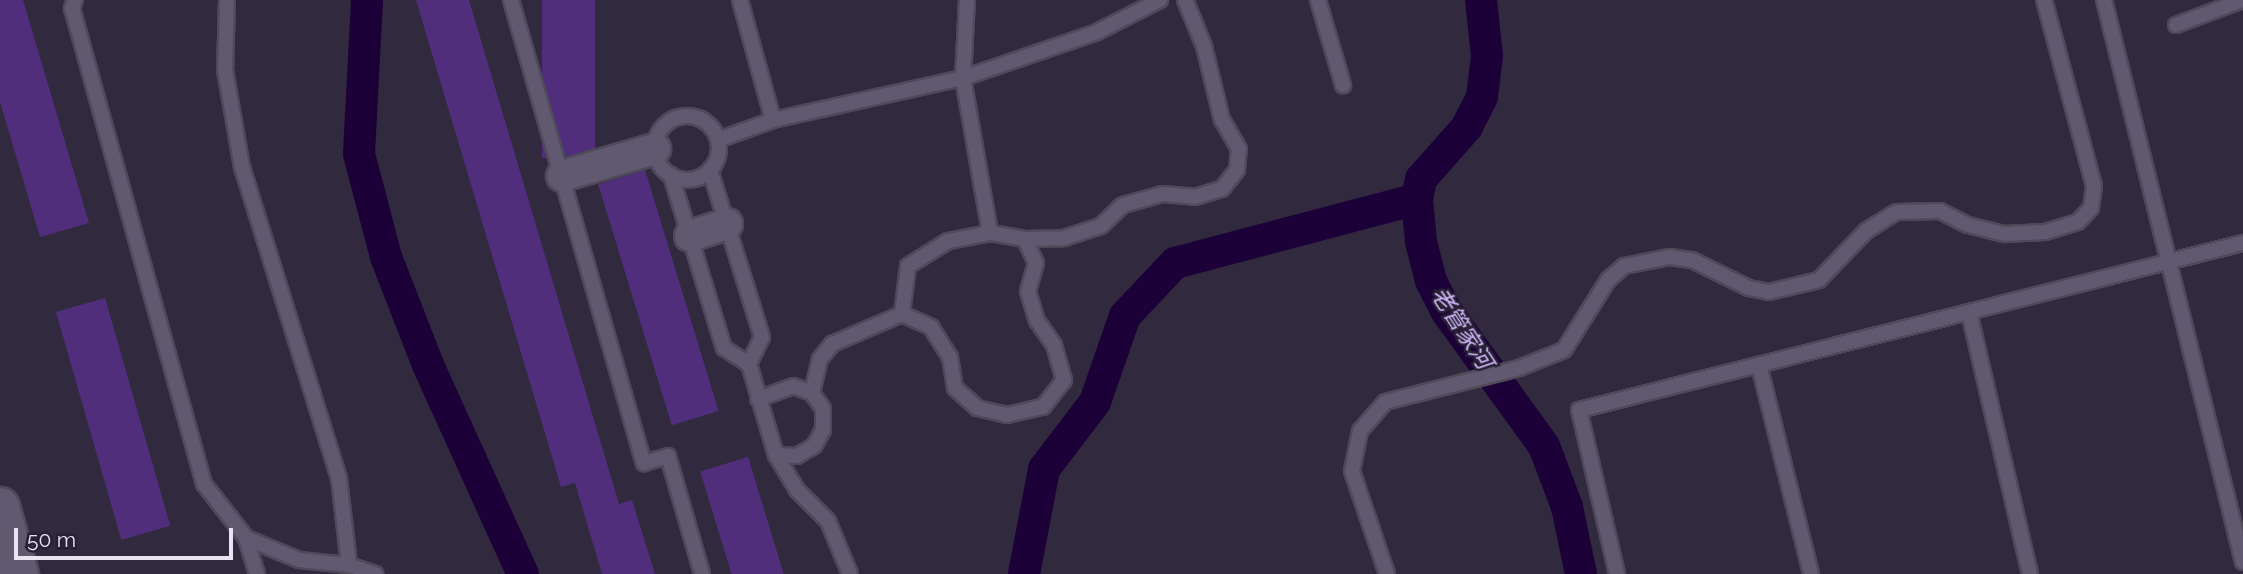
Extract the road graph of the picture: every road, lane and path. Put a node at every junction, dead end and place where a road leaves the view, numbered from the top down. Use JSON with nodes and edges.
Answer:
{"nodes":[{"id":1,"x":75,"y":0,"type":"edge"},
{"id":2,"x":227,"y":0,"type":"edge"},
{"id":3,"x":511,"y":0,"type":"edge"},
{"id":4,"x":740,"y":0,"type":"edge"},
{"id":5,"x":967,"y":0,"type":"edge"},
{"id":6,"x":1160,"y":0,"type":"edge"},
{"id":7,"x":1185,"y":0,"type":"edge"},
{"id":8,"x":1318,"y":0,"type":"edge"},
{"id":9,"x":2044,"y":0,"type":"edge"},
{"id":10,"x":2104,"y":0,"type":"edge"},
{"id":11,"x":2243,"y":0,"type":"edge"},
{"id":12,"x":2176,"y":25,"type":"dead end"},
{"id":13,"x":963,"y":78,"type":"junction"},
{"id":14,"x":1343,"y":85,"type":"dead end"},
{"id":15,"x":773,"y":120,"type":"junction"},
{"id":16,"x":718,"y":140,"type":"junction"},
{"id":17,"x":655,"y":149,"type":"junction"},
{"id":18,"x":710,"y":170,"type":"junction"},
{"id":19,"x":562,"y":176,"type":"junction"},
{"id":20,"x":671,"y":176,"type":"junction"},
{"id":21,"x":727,"y":224,"type":"junction"},
{"id":22,"x":990,"y":233,"type":"junction"},
{"id":23,"x":690,"y":236,"type":"junction"},
{"id":24,"x":1025,"y":239,"type":"junction"},
{"id":25,"x":2243,"y":243,"type":"edge"},
{"id":26,"x":2166,"y":262,"type":"junction"},
{"id":27,"x":1969,"y":312,"type":"junction"},
{"id":28,"x":902,"y":314,"type":"junction"},
{"id":29,"x":749,"y":363,"type":"junction"},
{"id":30,"x":1759,"y":365,"type":"junction"},
{"id":31,"x":812,"y":393,"type":"junction"},
{"id":32,"x":758,"y":399,"type":"junction"},
{"id":33,"x":776,"y":455,"type":"junction"},
{"id":34,"x":0,"y":507,"type":"edge"},
{"id":35,"x":2237,"y":513,"type":"edge"},
{"id":36,"x":246,"y":538,"type":"junction"},
{"id":37,"x":2243,"y":562,"type":"edge"},
{"id":38,"x":349,"y":565,"type":"junction"},
{"id":39,"x":19,"y":574,"type":"edge"},
{"id":40,"x":257,"y":574,"type":"edge"},
{"id":41,"x":375,"y":574,"type":"edge"},
{"id":42,"x":702,"y":574,"type":"edge"},
{"id":43,"x":850,"y":574,"type":"edge"},
{"id":44,"x":1387,"y":574,"type":"edge"},
{"id":45,"x":1617,"y":574,"type":"edge"},
{"id":46,"x":1811,"y":574,"type":"edge"},
{"id":47,"x":2030,"y":574,"type":"edge"}],
"edges":[{"from":1,"to":36,"type":"lane"},
{"from":2,"to":38,"type":"lane"},
{"from":3,"to":19,"type":"lane"},
{"from":4,"to":15,"type":"lane"},
{"from":5,"to":13,"type":"lane"},
{"from":6,"to":13,"type":"lane"},
{"from":7,"to":24,"type":"lane"},
{"from":8,"to":14,"type":"lane"},
{"from":9,"to":44,"type":"lane"},
{"from":10,"to":26,"type":"lane"},
{"from":11,"to":12,"type":"lane"},
{"from":13,"to":15,"type":"lane"},
{"from":13,"to":22,"type":"lane"},
{"from":15,"to":16,"type":"lane"},
{"from":16,"to":17,"type":"lane"},
{"from":16,"to":18,"type":"lane"},
{"from":17,"to":19,"type":"street"},
{"from":17,"to":20,"type":"lane"},
{"from":18,"to":20,"type":"lane"},
{"from":18,"to":21,"type":"lane"},
{"from":19,"to":42,"type":"lane"},
{"from":20,"to":23,"type":"lane"},
{"from":21,"to":23,"type":"street"},
{"from":21,"to":29,"type":"lane"},
{"from":22,"to":24,"type":"lane"},
{"from":22,"to":28,"type":"lane"},
{"from":23,"to":29,"type":"lane"},
{"from":24,"to":28,"type":"lane"},
{"from":25,"to":26,"type":"lane"},
{"from":26,"to":27,"type":"lane"},
{"from":26,"to":35,"type":"lane"},
{"from":27,"to":30,"type":"lane"},
{"from":27,"to":47,"type":"lane"},
{"from":28,"to":31,"type":"lane"},
{"from":29,"to":32,"type":"lane"},
{"from":30,"to":45,"type":"lane"},
{"from":30,"to":46,"type":"lane"},
{"from":31,"to":32,"type":"lane"},
{"from":31,"to":33,"type":"lane"},
{"from":32,"to":33,"type":"lane"},
{"from":33,"to":43,"type":"lane"},
{"from":34,"to":39,"type":"street"},
{"from":35,"to":37,"type":"lane"},
{"from":36,"to":38,"type":"lane"},
{"from":36,"to":40,"type":"lane"},
{"from":38,"to":41,"type":"lane"}]}
